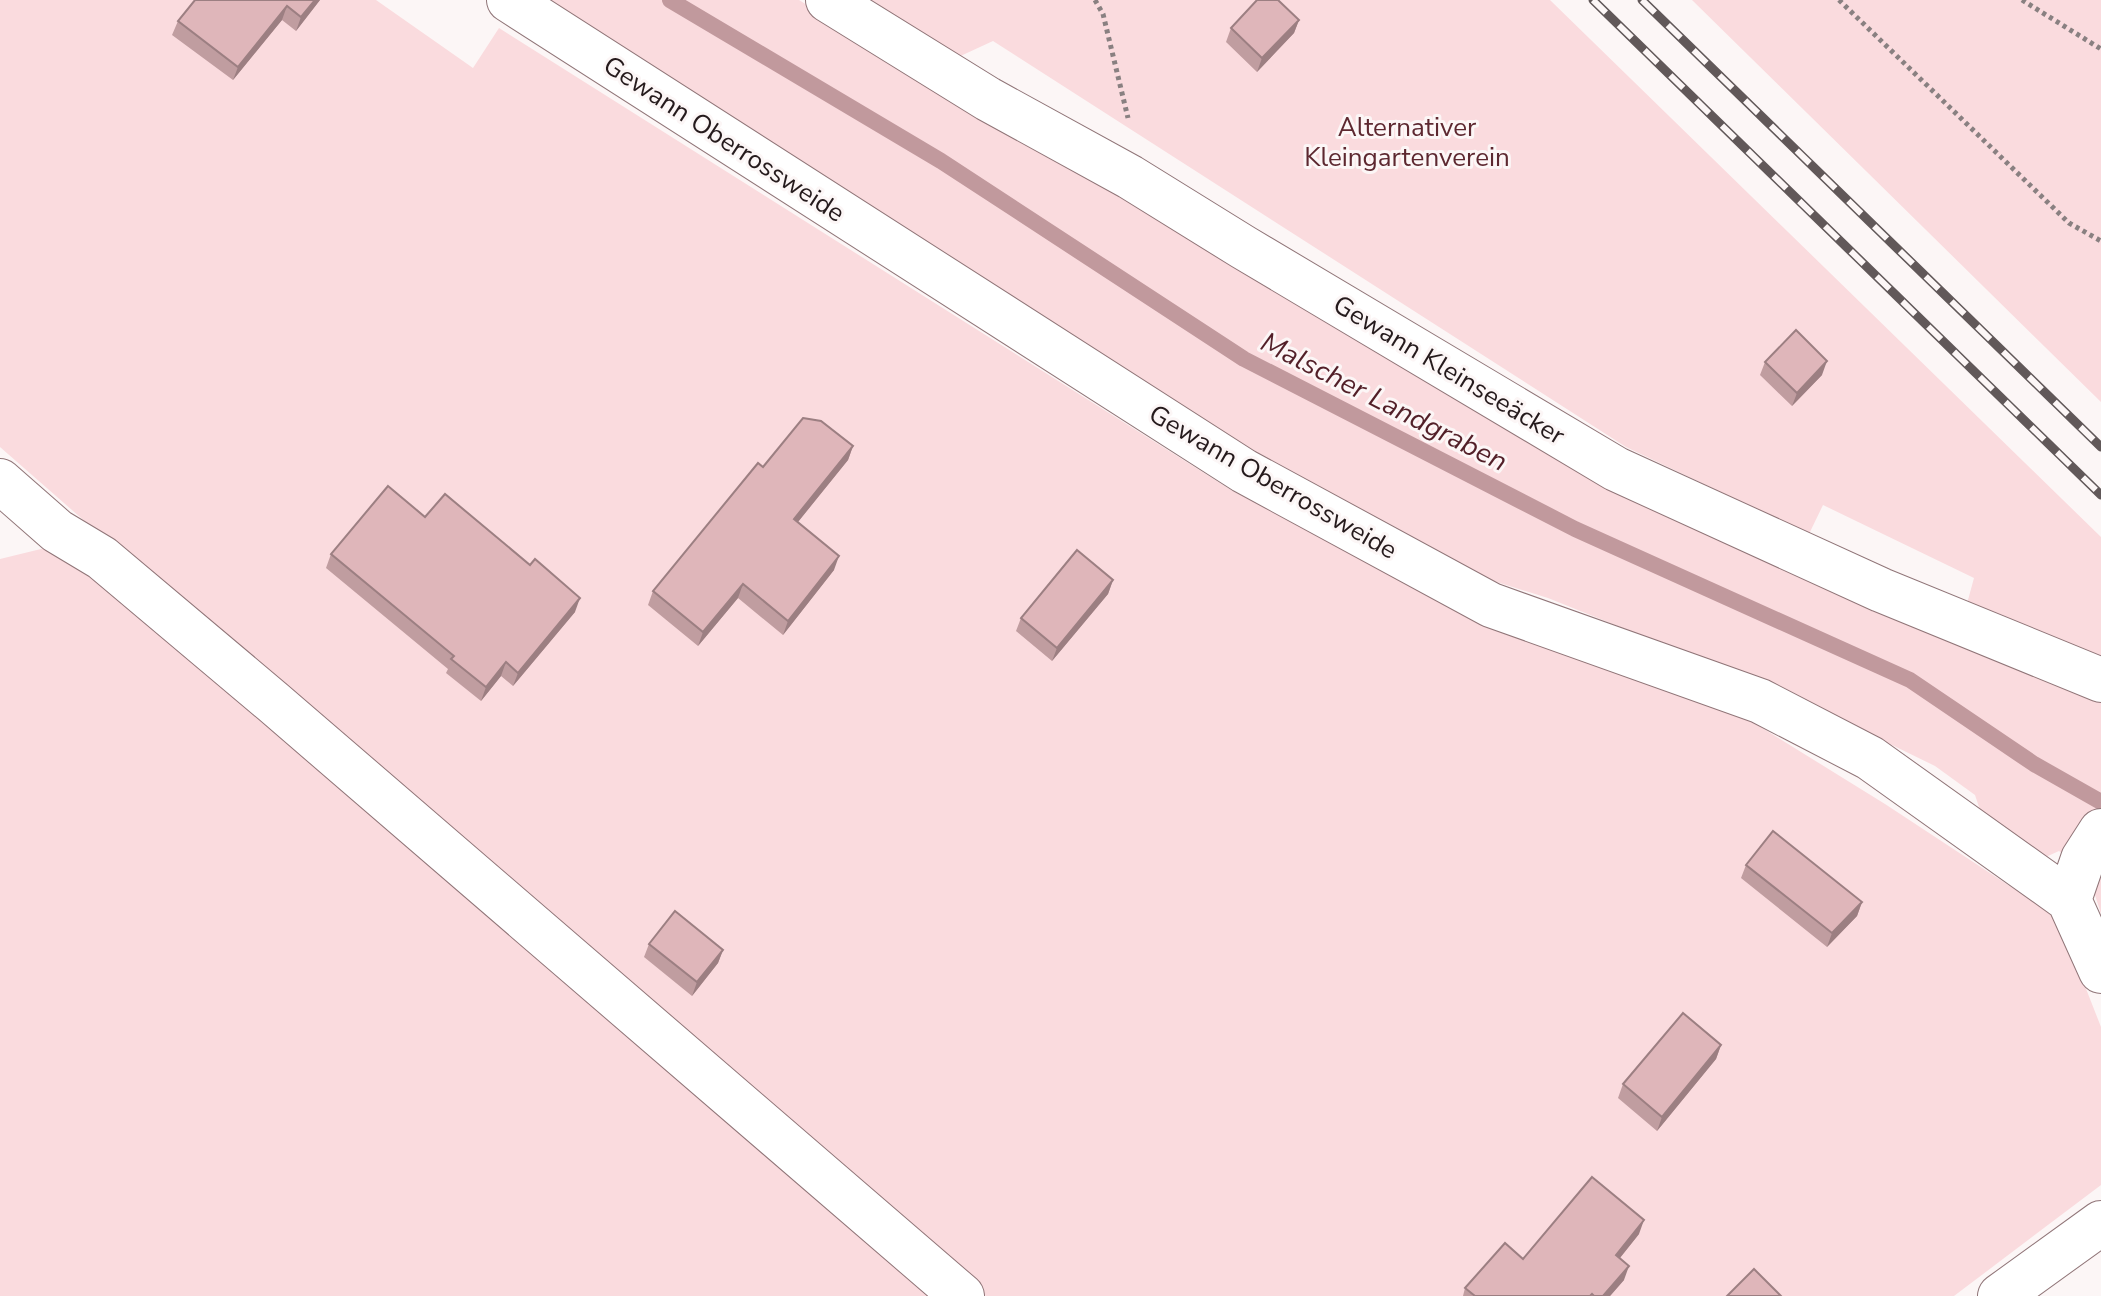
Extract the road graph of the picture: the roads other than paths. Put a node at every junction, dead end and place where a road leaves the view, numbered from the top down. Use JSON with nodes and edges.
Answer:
{"nodes":[{"id":1,"x":509,"y":0,"type":"edge"},
{"id":2,"x":828,"y":0,"type":"edge"},
{"id":3,"x":0,"y":481,"type":"edge"},
{"id":4,"x":2101,"y":680,"type":"edge"},
{"id":5,"x":2092,"y":845,"type":"edge"},
{"id":6,"x":2069,"y":900,"type":"junction"},
{"id":7,"x":2101,"y":971,"type":"edge"},
{"id":8,"x":2101,"y":1223,"type":"edge"},
{"id":9,"x":962,"y":1296,"type":"edge"},
{"id":10,"x":2000,"y":1296,"type":"edge"}],
"edges":[{"from":1,"to":6,"type":"street","name":"Gewann Oberrossweide"},
{"from":2,"to":4,"type":"street","name":"Gewann Kleinseeäcker"},
{"from":3,"to":9,"type":"street"},
{"from":5,"to":6,"type":"street"},
{"from":6,"to":7,"type":"street"},
{"from":8,"to":10,"type":"street"}]}
